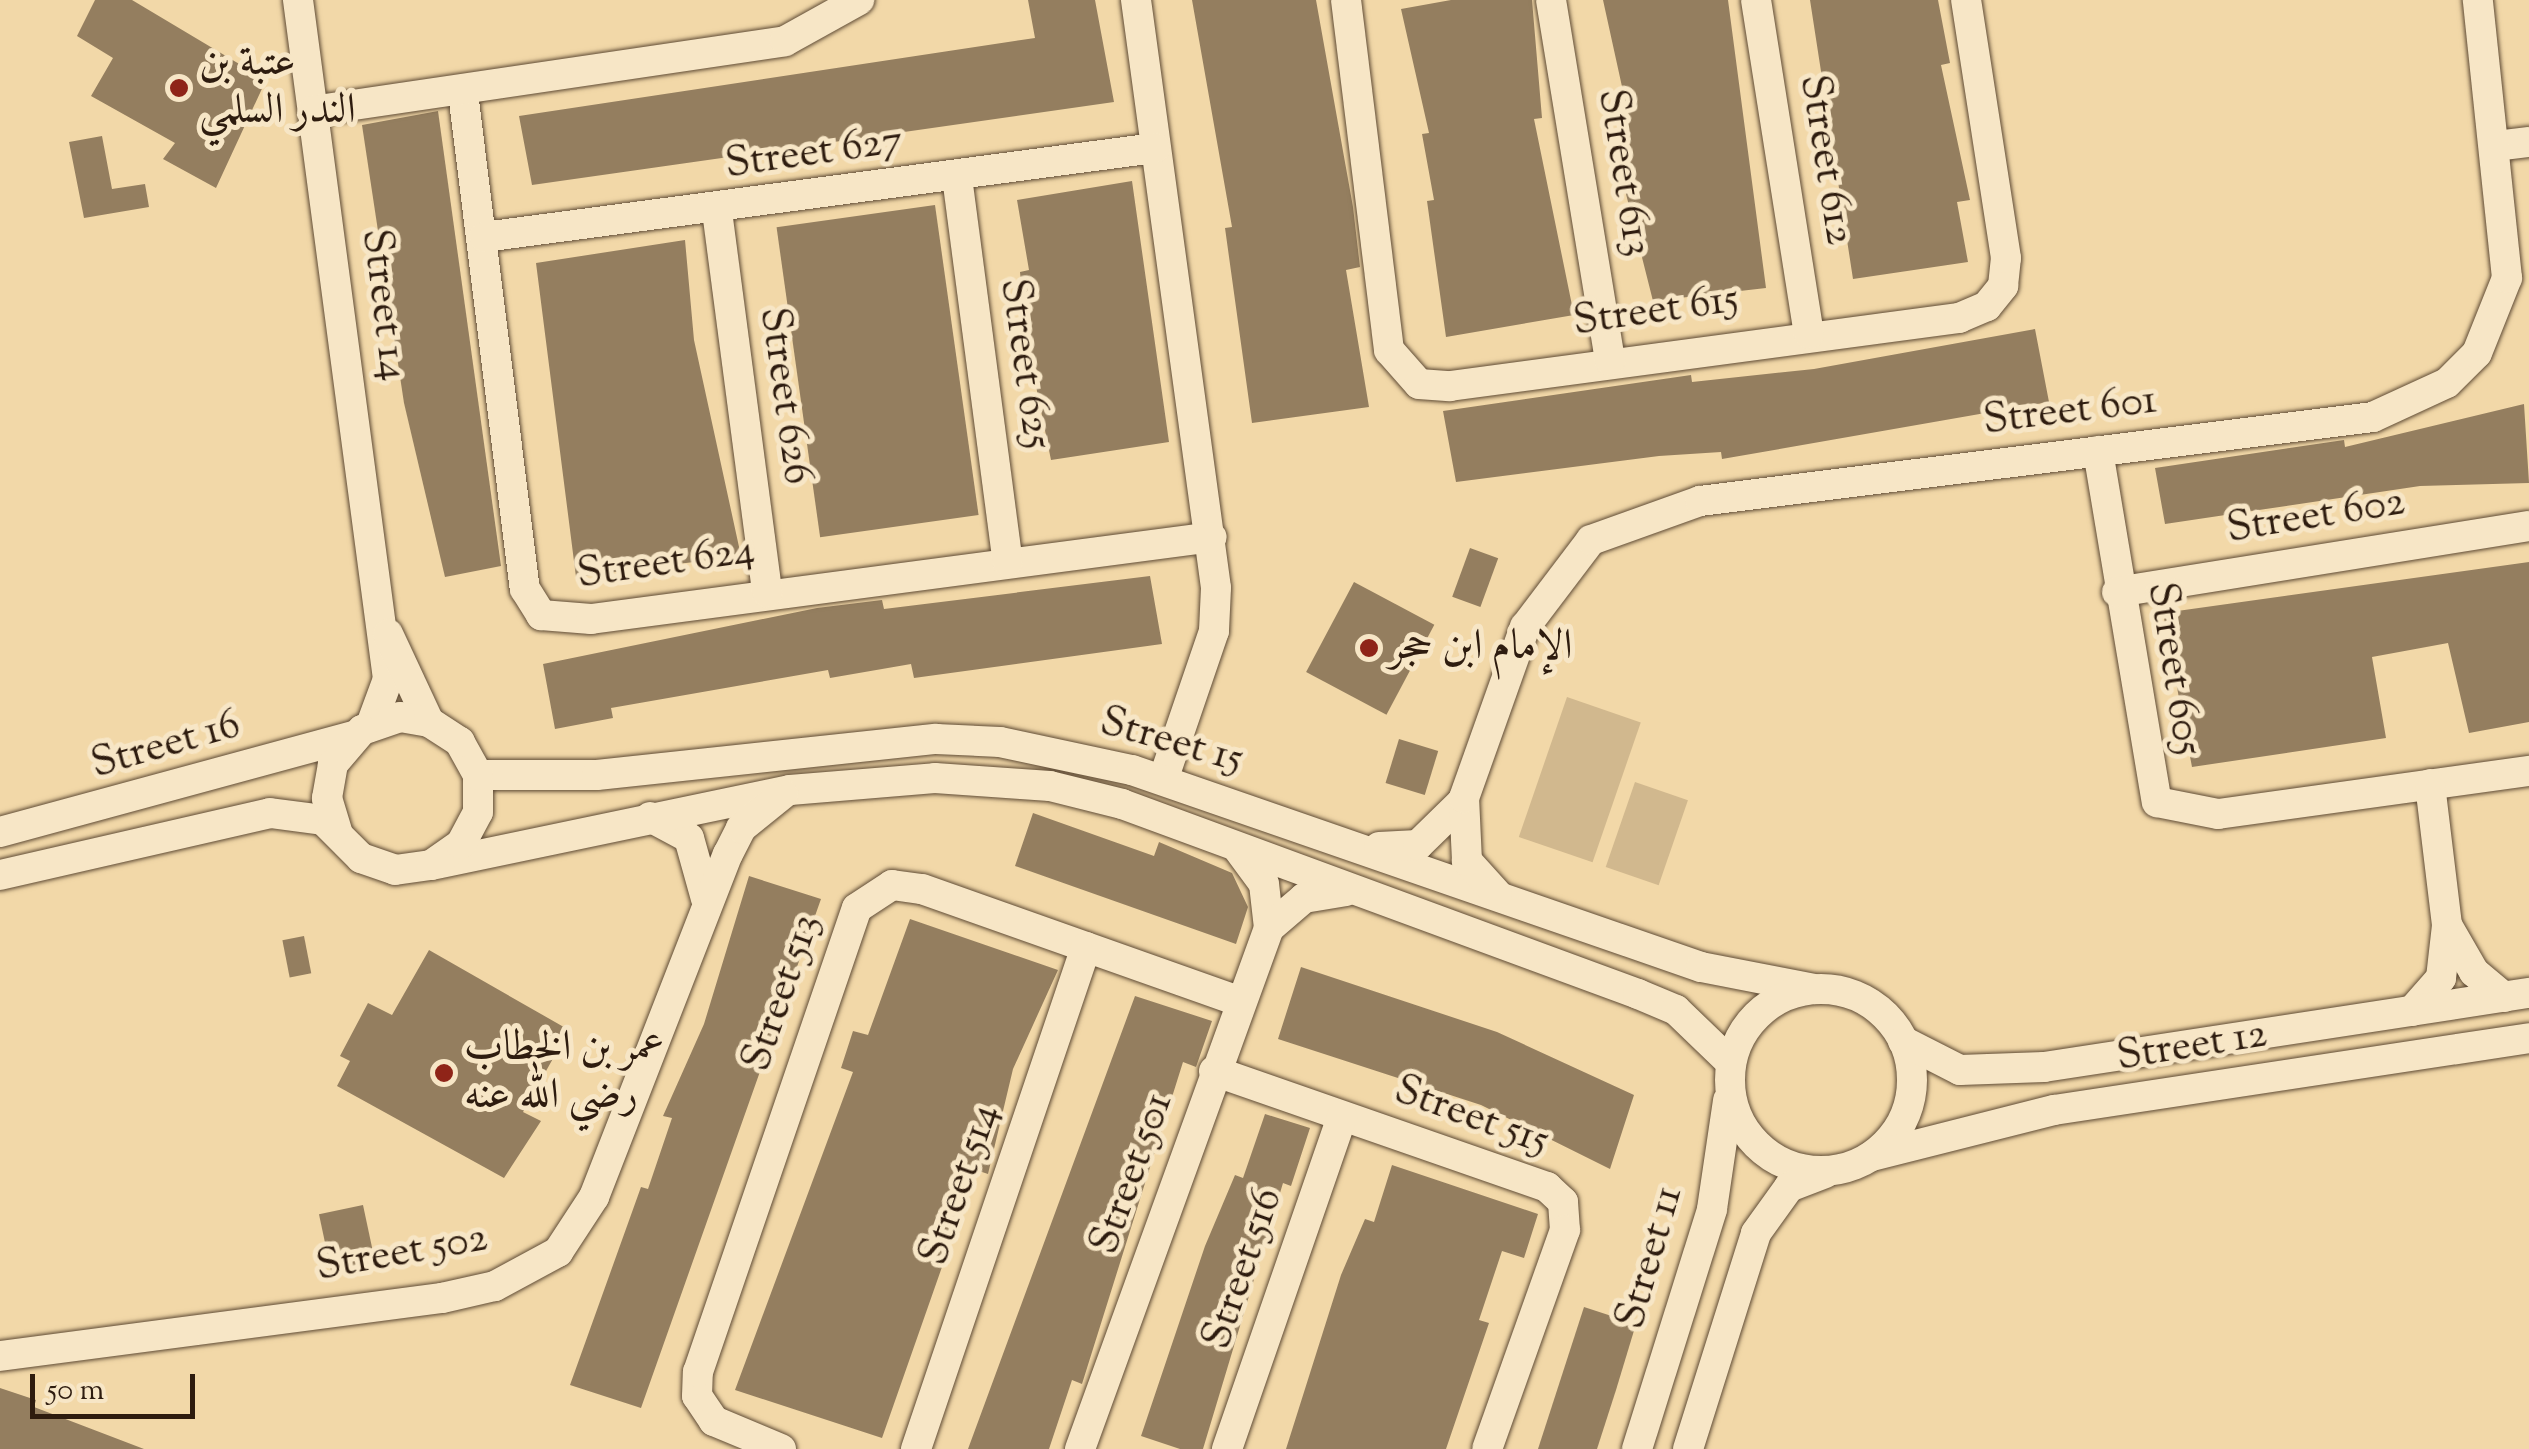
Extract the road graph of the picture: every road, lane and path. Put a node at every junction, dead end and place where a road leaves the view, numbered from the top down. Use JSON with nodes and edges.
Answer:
{"nodes":[{"id":1,"x":298,"y":0,"type":"edge"},
{"id":2,"x":859,"y":0,"type":"edge"},
{"id":3,"x":1136,"y":0,"type":"edge"},
{"id":4,"x":1346,"y":0,"type":"edge"},
{"id":5,"x":1551,"y":0,"type":"edge"},
{"id":6,"x":1756,"y":0,"type":"edge"},
{"id":7,"x":1966,"y":0,"type":"edge"},
{"id":8,"x":2478,"y":0,"type":"edge"},
{"id":9,"x":463,"y":93,"type":"junction"},
{"id":10,"x":314,"y":111,"type":"junction"},
{"id":11,"x":2529,"y":142,"type":"edge"},
{"id":12,"x":2495,"y":146,"type":"junction"},
{"id":13,"x":1155,"y":148,"type":"junction"},
{"id":14,"x":956,"y":177,"type":"junction"},
{"id":15,"x":717,"y":211,"type":"junction"},
{"id":16,"x":484,"y":237,"type":"junction"},
{"id":17,"x":1809,"y":334,"type":"junction"},
{"id":18,"x":1610,"y":360,"type":"junction"},
{"id":19,"x":2098,"y":451,"type":"junction"},
{"id":20,"x":2529,"y":526,"type":"edge"},
{"id":21,"x":1212,"y":537,"type":"junction"},
{"id":22,"x":1008,"y":562,"type":"junction"},
{"id":23,"x":2118,"y":592,"type":"junction"},
{"id":24,"x":768,"y":593,"type":"junction"},
{"id":25,"x":381,"y":622,"type":"junction"},
{"id":26,"x":429,"y":722,"type":"junction"},
{"id":27,"x":362,"y":730,"type":"junction"},
{"id":28,"x":2529,"y":771,"type":"edge"},
{"id":29,"x":478,"y":775,"type":"junction"},
{"id":30,"x":1163,"y":780,"type":"junction"},
{"id":31,"x":2430,"y":784,"type":"junction"},
{"id":32,"x":790,"y":790,"type":"junction"},
{"id":33,"x":1464,"y":798,"type":"junction"},
{"id":34,"x":650,"y":817,"type":"junction"},
{"id":35,"x":336,"y":831,"type":"junction"},
{"id":36,"x":0,"y":832,"type":"edge"},
{"id":37,"x":1366,"y":848,"type":"junction"},
{"id":38,"x":1238,"y":850,"type":"junction"},
{"id":39,"x":431,"y":865,"type":"junction"},
{"id":40,"x":0,"y":875,"type":"edge"},
{"id":41,"x":1349,"y":891,"type":"junction"},
{"id":42,"x":1497,"y":894,"type":"junction"},
{"id":43,"x":706,"y":907,"type":"junction"},
{"id":44,"x":2447,"y":925,"type":"junction"},
{"id":45,"x":1269,"y":928,"type":"junction"},
{"id":46,"x":1086,"y":947,"type":"junction"},
{"id":47,"x":1814,"y":989,"type":"junction"},
{"id":48,"x":2516,"y":995,"type":"edge"},
{"id":49,"x":1239,"y":1001,"type":"junction"},
{"id":50,"x":2412,"y":1011,"type":"junction"},
{"id":51,"x":2529,"y":1038,"type":"edge"},
{"id":52,"x":1903,"y":1040,"type":"junction"},
{"id":53,"x":1214,"y":1070,"type":"junction"},
{"id":54,"x":1730,"y":1075,"type":"junction"},
{"id":55,"x":1342,"y":1116,"type":"junction"},
{"id":56,"x":1872,"y":1156,"type":"junction"},
{"id":57,"x":1827,"y":1172,"type":"junction"},
{"id":58,"x":0,"y":1356,"type":"edge"},
{"id":59,"x":782,"y":1449,"type":"edge"},
{"id":60,"x":916,"y":1449,"type":"edge"},
{"id":61,"x":1080,"y":1449,"type":"edge"},
{"id":62,"x":1227,"y":1449,"type":"edge"},
{"id":63,"x":1487,"y":1449,"type":"edge"},
{"id":64,"x":1637,"y":1449,"type":"edge"},
{"id":65,"x":1688,"y":1449,"type":"edge"}],
"edges":[{"from":1,"to":10,"type":"street","name":"Street 14"},
{"from":2,"to":9,"type":"street"},
{"from":3,"to":13,"type":"street"},
{"from":4,"to":18,"type":"street","name":"Street 615"},
{"from":5,"to":18,"type":"street","name":"Street 613"},
{"from":6,"to":17,"type":"street","name":"Street 612"},
{"from":7,"to":17,"type":"street","name":"Street 615"},
{"from":8,"to":12,"type":"street","name":"Street 601"},
{"from":9,"to":10,"type":"street"},
{"from":9,"to":16,"type":"street","name":"Street 624"},
{"from":10,"to":25,"type":"street","name":"Street 14"},
{"from":11,"to":12,"type":"street"},
{"from":12,"to":19,"type":"street","name":"Street 601"},
{"from":13,"to":14,"type":"street","name":"Street 627"},
{"from":13,"to":21,"type":"street"},
{"from":14,"to":15,"type":"street","name":"Street 627"},
{"from":14,"to":22,"type":"street","name":"Street 625"},
{"from":15,"to":16,"type":"street","name":"Street 627"},
{"from":15,"to":24,"type":"street","name":"Street 626"},
{"from":16,"to":24,"type":"street","name":"Street 624"},
{"from":17,"to":18,"type":"street","name":"Street 615"},
{"from":19,"to":23,"type":"street","name":"Street 605"},
{"from":19,"to":33,"type":"street","name":"Street 601"},
{"from":20,"to":23,"type":"street","name":"Street 602"},
{"from":21,"to":22,"type":"street","name":"Street 624"},
{"from":21,"to":30,"type":"street"},
{"from":22,"to":24,"type":"street","name":"Street 624"},
{"from":23,"to":31,"type":"street","name":"Street 605"},
{"from":25,"to":26,"type":"street","name":"Street 14"},
{"from":25,"to":27,"type":"street","name":"Street 14"},
{"from":26,"to":27,"type":"street"},
{"from":26,"to":29,"type":"street"},
{"from":27,"to":35,"type":"street"},
{"from":27,"to":36,"type":"street","name":"Street 16"},
{"from":28,"to":31,"type":"street","name":"Street 605"},
{"from":29,"to":30,"type":"street","name":"Street 15"},
{"from":29,"to":39,"type":"street"},
{"from":30,"to":37,"type":"street","name":"Street 15"},
{"from":31,"to":44,"type":"street"},
{"from":32,"to":34,"type":"street","name":"Street 15"},
{"from":32,"to":38,"type":"street","name":"Street 15"},
{"from":32,"to":43,"type":"street","name":"Street 502"},
{"from":33,"to":37,"type":"street","name":"Street 601"},
{"from":33,"to":42,"type":"street","name":"Street 601"},
{"from":34,"to":39,"type":"street","name":"Street 15"},
{"from":34,"to":43,"type":"street","name":"Street 502"},
{"from":35,"to":39,"type":"street"},
{"from":35,"to":40,"type":"street","name":"Street 16"},
{"from":37,"to":42,"type":"street","name":"Street 15"},
{"from":38,"to":41,"type":"street","name":"Street 15"},
{"from":38,"to":45,"type":"street"},
{"from":41,"to":45,"type":"street","name":"Street 501"},
{"from":41,"to":54,"type":"street","name":"Street 15"},
{"from":42,"to":47,"type":"street","name":"Street 15"},
{"from":43,"to":58,"type":"street","name":"Street 502"},
{"from":44,"to":48,"type":"street"},
{"from":44,"to":50,"type":"street"},
{"from":45,"to":49,"type":"street","name":"Street 501"},
{"from":46,"to":49,"type":"street","name":"Street 513"},
{"from":46,"to":59,"type":"street","name":"Street 513"},
{"from":46,"to":60,"type":"street","name":"Street 514"},
{"from":47,"to":52,"type":"street"},
{"from":47,"to":54,"type":"street"},
{"from":48,"to":50,"type":"street","name":"Street 12"},
{"from":49,"to":53,"type":"street","name":"Street 501"},
{"from":50,"to":52,"type":"street","name":"Street 12"},
{"from":51,"to":56,"type":"street","name":"Street 12"},
{"from":52,"to":56,"type":"street"},
{"from":53,"to":55,"type":"street","name":"Street 515"},
{"from":53,"to":61,"type":"street","name":"Street 501"},
{"from":54,"to":57,"type":"street"},
{"from":54,"to":64,"type":"street","name":"Street 11"},
{"from":55,"to":62,"type":"street","name":"Street 516"},
{"from":55,"to":63,"type":"street","name":"Street 515"},
{"from":56,"to":57,"type":"street"},
{"from":57,"to":65,"type":"street"}]}
